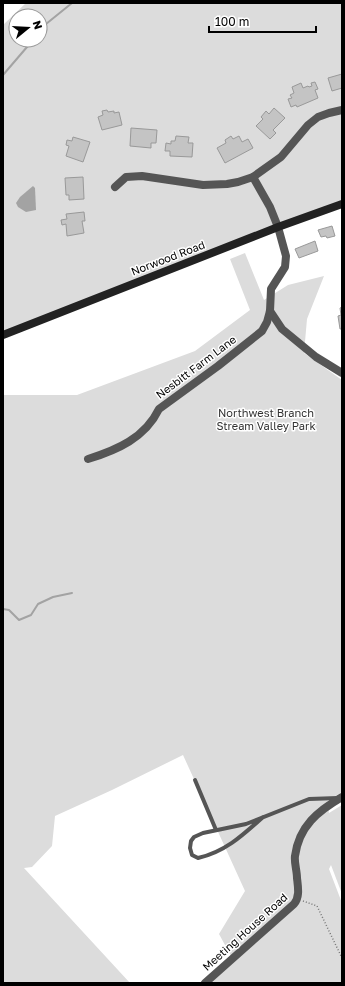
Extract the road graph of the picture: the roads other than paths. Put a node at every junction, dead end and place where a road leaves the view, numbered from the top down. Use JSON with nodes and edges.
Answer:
{"nodes":[{"id":1,"x":342,"y":110,"type":"edge"},
{"id":2,"x":253,"y":177,"type":"junction"},
{"id":3,"x":115,"y":187,"type":"dead end"},
{"id":4,"x":342,"y":204,"type":"edge"},
{"id":5,"x":278,"y":227,"type":"junction"},
{"id":6,"x":270,"y":311,"type":"junction"},
{"id":7,"x":3,"y":335,"type":"edge"},
{"id":8,"x":342,"y":373,"type":"edge"},
{"id":9,"x":88,"y":459,"type":"dead end"},
{"id":10,"x":195,"y":780,"type":"dead end"},
{"id":11,"x":341,"y":797,"type":"edge"},
{"id":12,"x":263,"y":817,"type":"junction"},
{"id":13,"x":216,"y":830,"type":"junction"},
{"id":14,"x":205,"y":983,"type":"edge"}],
"edges":[{"from":1,"to":2,"type":"street"},
{"from":2,"to":3,"type":"street"},
{"from":2,"to":5,"type":"street","name":"Nesbitt Farm Lane"},
{"from":4,"to":5,"type":"street","name":"Norwood Road"},
{"from":5,"to":6,"type":"street","name":"Nesbitt Farm Lane"},
{"from":5,"to":7,"type":"street","name":"Norwood Road"},
{"from":6,"to":8,"type":"street"},
{"from":6,"to":9,"type":"street","name":"Nesbitt Farm Lane"},
{"from":10,"to":13,"type":"lane"},
{"from":11,"to":12,"type":"lane"},
{"from":11,"to":14,"type":"street","name":"Meeting House Road"},
{"from":12,"to":13,"type":"lane"},
{"from":12,"to":13,"type":"lane"}]}
